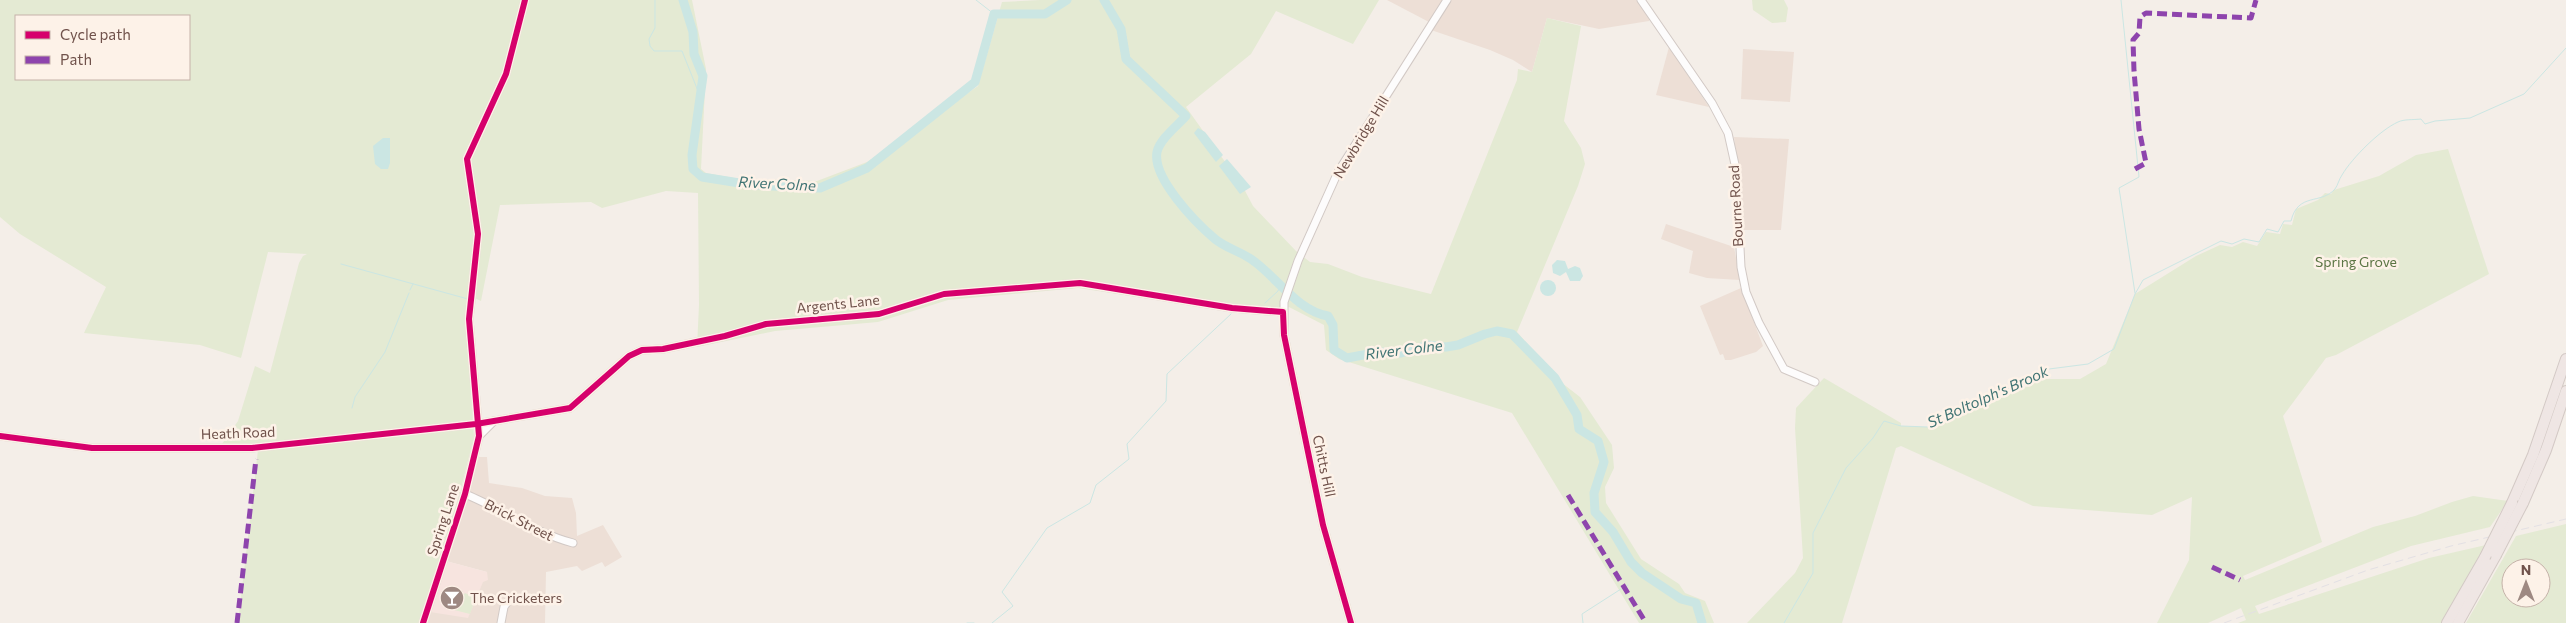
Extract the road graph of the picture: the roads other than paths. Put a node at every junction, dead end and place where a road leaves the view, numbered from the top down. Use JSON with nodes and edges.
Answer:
{"nodes":[{"id":1,"x":525,"y":0,"type":"edge"},
{"id":2,"x":1447,"y":0,"type":"edge"},
{"id":3,"x":1641,"y":0,"type":"edge"},
{"id":4,"x":1283,"y":312,"type":"junction"},
{"id":5,"x":2566,"y":359,"type":"edge"},
{"id":6,"x":1815,"y":382,"type":"dead end"},
{"id":7,"x":2566,"y":391,"type":"edge"},
{"id":8,"x":494,"y":421,"type":"junction"},
{"id":9,"x":476,"y":424,"type":"junction"},
{"id":10,"x":0,"y":436,"type":"edge"},
{"id":11,"x":479,"y":436,"type":"junction"},
{"id":12,"x":465,"y":494,"type":"junction"},
{"id":13,"x":2518,"y":503,"type":"junction"},
{"id":14,"x":573,"y":543,"type":"dead end"},
{"id":15,"x":509,"y":600,"type":"dead end"},
{"id":16,"x":423,"y":623,"type":"edge"},
{"id":17,"x":501,"y":623,"type":"edge"},
{"id":18,"x":1351,"y":623,"type":"edge"},
{"id":19,"x":2447,"y":623,"type":"edge"},
{"id":20,"x":2458,"y":623,"type":"edge"}],
"edges":[{"from":1,"to":9,"type":"street","name":"Spring Lane"},
{"from":2,"to":4,"type":"street","name":"Newbridge Hill"},
{"from":3,"to":6,"type":"street","name":"Bourne Road"},
{"from":4,"to":8,"type":"street","name":"Argents Lane"},
{"from":4,"to":18,"type":"street","name":"Chitts Hill"},
{"from":5,"to":13,"type":"highway"},
{"from":7,"to":13,"type":"highway"},
{"from":8,"to":9,"type":"street","name":"Argents Lane"},
{"from":8,"to":11,"type":"street"},
{"from":9,"to":10,"type":"street","name":"Heath Road"},
{"from":9,"to":11,"type":"street","name":"Spring Lane"},
{"from":11,"to":12,"type":"street","name":"Spring Lane"},
{"from":12,"to":14,"type":"street","name":"Brick Street"},
{"from":12,"to":16,"type":"street","name":"Spring Lane"},
{"from":13,"to":19,"type":"highway","bridge":true},
{"from":13,"to":20,"type":"highway","bridge":true},
{"from":15,"to":17,"type":"street"}]}
